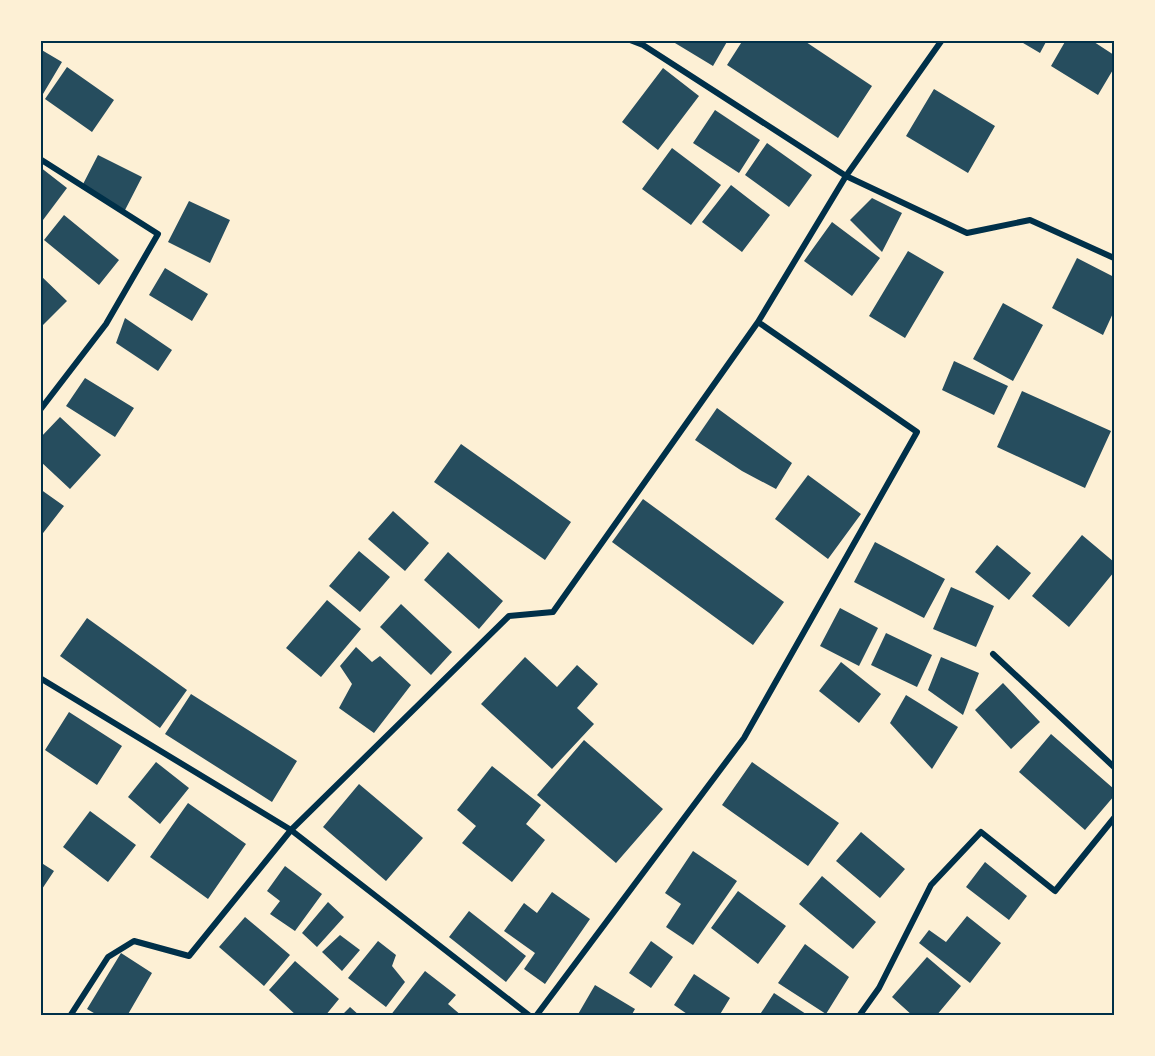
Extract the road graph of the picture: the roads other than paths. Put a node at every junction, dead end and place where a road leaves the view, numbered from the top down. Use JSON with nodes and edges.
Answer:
{"nodes":[{"id":1,"x":630,"y":40,"type":"edge"},
{"id":2,"x":942,"y":40,"type":"edge"},
{"id":3,"x":40,"y":159,"type":"edge"},
{"id":4,"x":846,"y":176,"type":"junction"},
{"id":5,"x":1114,"y":258,"type":"edge"},
{"id":6,"x":759,"y":322,"type":"junction"},
{"id":7,"x":40,"y":410,"type":"edge"},
{"id":8,"x":993,"y":654,"type":"dead end"},
{"id":9,"x":40,"y":678,"type":"edge"},
{"id":10,"x":1114,"y":767,"type":"edge"},
{"id":11,"x":1114,"y":818,"type":"edge"},
{"id":12,"x":291,"y":830,"type":"junction"},
{"id":13,"x":70,"y":1016,"type":"edge"},
{"id":14,"x":530,"y":1016,"type":"edge"},
{"id":15,"x":536,"y":1016,"type":"edge"},
{"id":16,"x":860,"y":1016,"type":"edge"}],
"edges":[{"from":1,"to":4,"type":"street"},
{"from":2,"to":4,"type":"street"},
{"from":3,"to":7,"type":"street"},
{"from":4,"to":5,"type":"street"},
{"from":4,"to":6,"type":"street"},
{"from":6,"to":12,"type":"street"},
{"from":6,"to":15,"type":"street"},
{"from":8,"to":10,"type":"street"},
{"from":9,"to":12,"type":"street"},
{"from":11,"to":16,"type":"street"},
{"from":12,"to":13,"type":"street"},
{"from":12,"to":14,"type":"street"}]}
